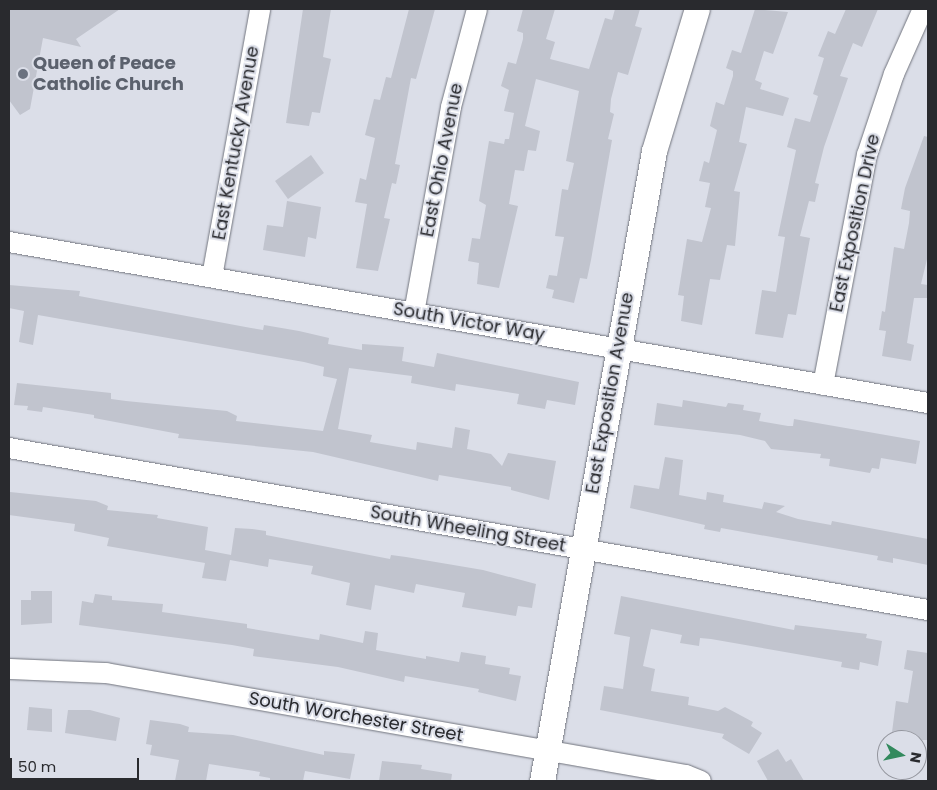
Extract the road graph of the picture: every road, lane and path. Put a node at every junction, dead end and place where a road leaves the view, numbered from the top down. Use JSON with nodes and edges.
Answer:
{"nodes":[{"id":1,"x":260,"y":9,"type":"edge"},
{"id":2,"x":477,"y":9,"type":"edge"},
{"id":3,"x":697,"y":9,"type":"edge"},
{"id":4,"x":924,"y":9,"type":"edge"},
{"id":5,"x":9,"y":242,"type":"edge"},
{"id":6,"x":212,"y":277,"type":"junction"},
{"id":7,"x":414,"y":313,"type":"junction"},
{"id":8,"x":618,"y":349,"type":"junction"},
{"id":9,"x":823,"y":385,"type":"junction"},
{"id":10,"x":928,"y":403,"type":"edge"},
{"id":11,"x":9,"y":448,"type":"edge"},
{"id":12,"x":583,"y":549,"type":"junction"},
{"id":13,"x":928,"y":610,"type":"edge"},
{"id":14,"x":9,"y":669,"type":"edge"},
{"id":15,"x":548,"y":750,"type":"junction"},
{"id":16,"x":542,"y":781,"type":"edge"},
{"id":17,"x":701,"y":781,"type":"edge"}],
"edges":[{"from":1,"to":6,"type":"street","name":"East Kentucky Avenue"},
{"from":2,"to":7,"type":"street","name":"East Ohio Avenue"},
{"from":3,"to":8,"type":"street","name":"East Exposition Avenue"},
{"from":4,"to":9,"type":"street","name":"East Exposition Drive"},
{"from":5,"to":6,"type":"street","name":"South Victor Way"},
{"from":6,"to":7,"type":"street","name":"South Victor Way"},
{"from":7,"to":8,"type":"street","name":"South Victor Way"},
{"from":8,"to":9,"type":"street","name":"South Victor Way"},
{"from":8,"to":12,"type":"street","name":"East Exposition Avenue"},
{"from":9,"to":10,"type":"street","name":"South Victor Way"},
{"from":11,"to":12,"type":"street","name":"South Wheeling Street"},
{"from":12,"to":13,"type":"street","name":"South Wheeling Street"},
{"from":12,"to":15,"type":"street","name":"East Exposition Avenue"},
{"from":14,"to":15,"type":"street","name":"South Worchester Street"},
{"from":15,"to":16,"type":"street","name":"East Exposition Avenue"},
{"from":15,"to":17,"type":"street","name":"South Worchester Street"}]}
